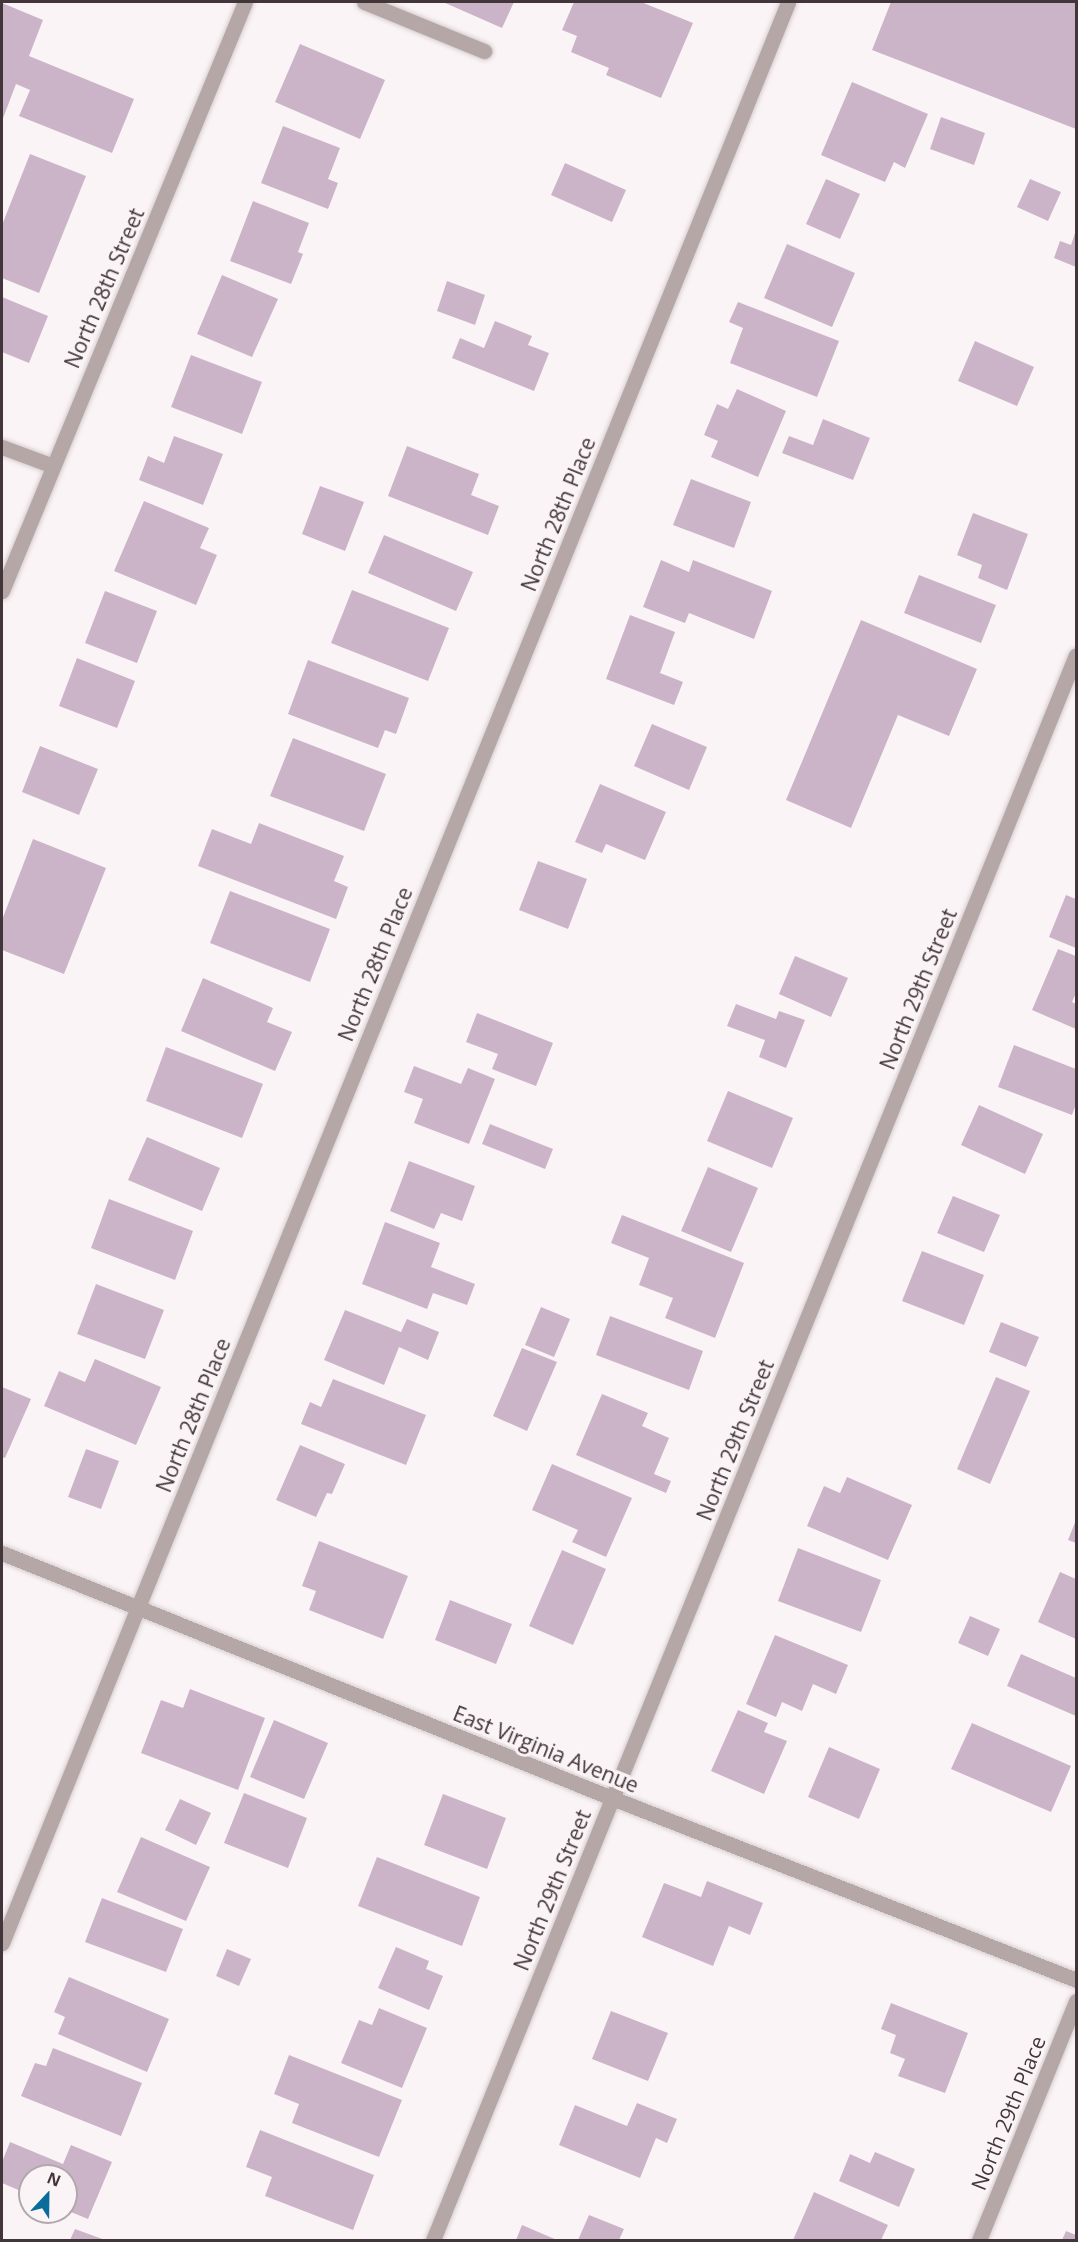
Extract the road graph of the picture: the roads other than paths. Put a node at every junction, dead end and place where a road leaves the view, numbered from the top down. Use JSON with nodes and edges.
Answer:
{"nodes":[{"id":1,"x":245,"y":2,"type":"edge"},
{"id":2,"x":364,"y":2,"type":"edge"},
{"id":3,"x":788,"y":2,"type":"edge"},
{"id":4,"x":484,"y":51,"type":"dead end"},
{"id":5,"x":2,"y":447,"type":"edge"},
{"id":6,"x":53,"y":466,"type":"junction"},
{"id":7,"x":2,"y":591,"type":"edge"},
{"id":8,"x":1077,"y":655,"type":"edge"},
{"id":9,"x":2,"y":1553,"type":"edge"},
{"id":10,"x":138,"y":1606,"type":"junction"},
{"id":11,"x":612,"y":1798,"type":"junction"},
{"id":12,"x":2,"y":1943,"type":"edge"},
{"id":13,"x":1077,"y":1980,"type":"edge"},
{"id":14,"x":1077,"y":2001,"type":"edge"},
{"id":15,"x":433,"y":2241,"type":"edge"},
{"id":16,"x":979,"y":2241,"type":"edge"}],
"edges":[{"from":1,"to":6,"type":"street","name":"North 28th Street"},
{"from":2,"to":4,"type":"street"},
{"from":3,"to":10,"type":"street","name":"North 28th Place"},
{"from":5,"to":6,"type":"street"},
{"from":6,"to":7,"type":"street","name":"North 28th Street"},
{"from":8,"to":11,"type":"street","name":"North 29th Street"},
{"from":9,"to":10,"type":"street","name":"East Virginia Avenue"},
{"from":10,"to":11,"type":"street","name":"East Virginia Avenue"},
{"from":10,"to":12,"type":"street","name":"North 28th Place"},
{"from":11,"to":13,"type":"street","name":"East Virginia Avenue"},
{"from":11,"to":15,"type":"street","name":"North 29th Street"},
{"from":14,"to":16,"type":"street","name":"North 29th Place"}]}
